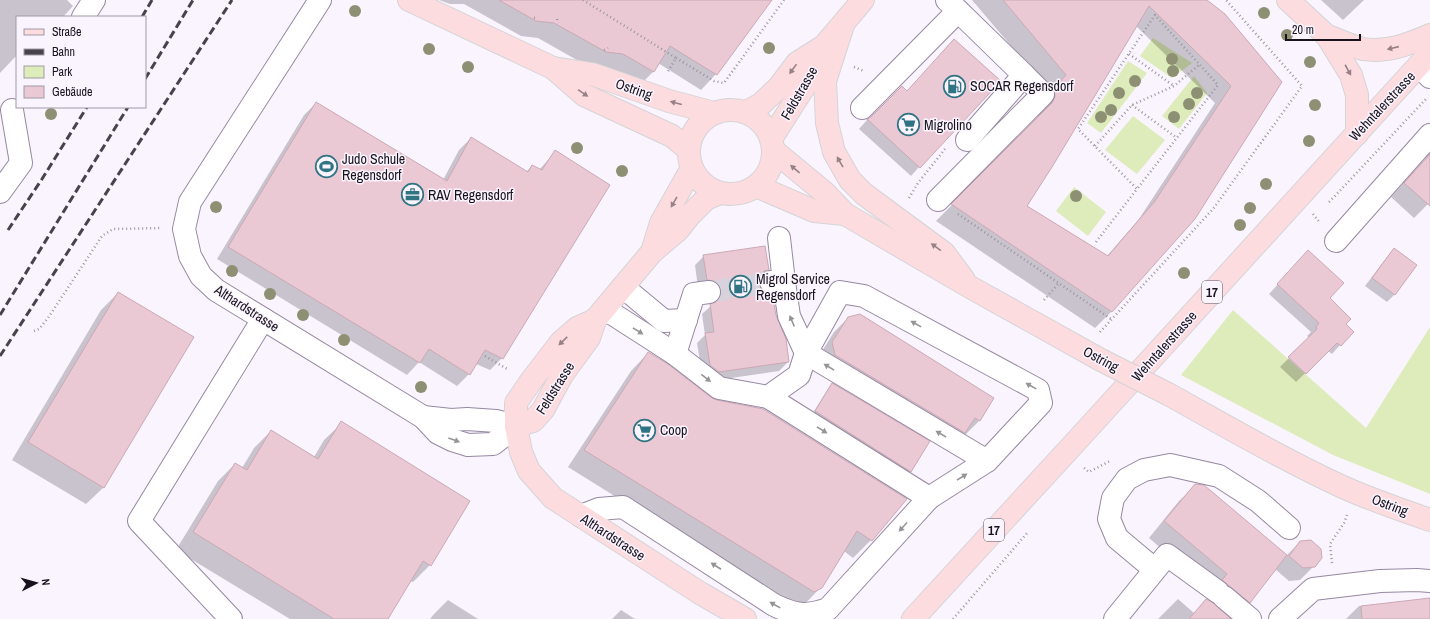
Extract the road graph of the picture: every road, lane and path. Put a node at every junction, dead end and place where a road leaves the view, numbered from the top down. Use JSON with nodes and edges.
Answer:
{"nodes":[{"id":1,"x":94,"y":0,"type":"edge"},
{"id":2,"x":320,"y":0,"type":"edge"},
{"id":3,"x":410,"y":0,"type":"edge"},
{"id":4,"x":583,"y":0,"type":"edge"},
{"id":5,"x":784,"y":0,"type":"edge"},
{"id":6,"x":863,"y":0,"type":"edge"},
{"id":7,"x":1226,"y":0,"type":"edge"},
{"id":8,"x":1288,"y":0,"type":"edge"},
{"id":9,"x":952,"y":6,"type":"edge"},
{"id":10,"x":84,"y":16,"type":"edge"},
{"id":11,"x":557,"y":19,"type":"dead end"},
{"id":12,"x":558,"y":23,"type":"dead end"},
{"id":13,"x":843,"y":24,"type":"junction"},
{"id":14,"x":1430,"y":35,"type":"edge"},
{"id":15,"x":1327,"y":36,"type":"junction"},
{"id":16,"x":824,"y":46,"type":"junction"},
{"id":17,"x":608,"y":48,"type":"dead end"},
{"id":18,"x":604,"y":50,"type":"dead end"},
{"id":19,"x":1129,"y":54,"type":"junction"},
{"id":20,"x":676,"y":58,"type":"junction"},
{"id":21,"x":1200,"y":64,"type":"junction"},
{"id":22,"x":1426,"y":66,"type":"edge"},
{"id":23,"x":553,"y":68,"type":"junction"},
{"id":24,"x":667,"y":73,"type":"dead end"},
{"id":25,"x":1024,"y":75,"type":"junction"},
{"id":26,"x":1174,"y":86,"type":"junction"},
{"id":27,"x":1132,"y":105,"type":"junction"},
{"id":28,"x":10,"y":108,"type":"edge"},
{"id":29,"x":862,"y":108,"type":"dead end"},
{"id":30,"x":746,"y":112,"type":"junction"},
{"id":31,"x":714,"y":113,"type":"junction"},
{"id":32,"x":1357,"y":134,"type":"junction"},
{"id":33,"x":1430,"y":134,"type":"edge"},
{"id":34,"x":1177,"y":138,"type":"junction"},
{"id":35,"x":966,"y":140,"type":"joint"},
{"id":36,"x":772,"y":144,"type":"junction"},
{"id":37,"x":1095,"y":146,"type":"junction"},
{"id":38,"x":690,"y":159,"type":"junction"},
{"id":39,"x":756,"y":186,"type":"junction"},
{"id":40,"x":1137,"y":189,"type":"junction"},
{"id":41,"x":0,"y":192,"type":"edge"},
{"id":42,"x":720,"y":193,"type":"junction"},
{"id":43,"x":908,"y":200,"type":"dead end"},
{"id":44,"x":938,"y":200,"type":"joint"},
{"id":45,"x":845,"y":214,"type":"junction"},
{"id":46,"x":163,"y":228,"type":"dead end"},
{"id":47,"x":779,"y":238,"type":"dead end"},
{"id":48,"x":1336,"y":241,"type":"dead end"},
{"id":49,"x":1096,"y":242,"type":"dead end"},
{"id":50,"x":652,"y":252,"type":"junction"},
{"id":51,"x":1060,"y":283,"type":"junction"},
{"id":52,"x":623,"y":287,"type":"junction"},
{"id":53,"x":970,"y":287,"type":"junction"},
{"id":54,"x":709,"y":292,"type":"tunnel mouth"},
{"id":55,"x":1044,"y":300,"type":"dead end"},
{"id":56,"x":600,"y":315,"type":"junction"},
{"id":57,"x":263,"y":319,"type":"junction"},
{"id":58,"x":1111,"y":319,"type":"junction"},
{"id":59,"x":686,"y":320,"type":"junction"},
{"id":60,"x":34,"y":330,"type":"dead end"},
{"id":61,"x":1097,"y":335,"type":"dead end"},
{"id":62,"x":806,"y":353,"type":"junction"},
{"id":63,"x":675,"y":354,"type":"junction"},
{"id":64,"x":485,"y":356,"type":"dead end"},
{"id":65,"x":511,"y":371,"type":"dead end"},
{"id":66,"x":768,"y":397,"type":"junction"},
{"id":67,"x":516,"y":426,"type":"junction"},
{"id":68,"x":987,"y":461,"type":"junction"},
{"id":69,"x":929,"y":498,"type":"junction"},
{"id":70,"x":1350,"y":509,"type":"dead end"},
{"id":71,"x":581,"y":516,"type":"junction"},
{"id":72,"x":1430,"y":520,"type":"edge"},
{"id":73,"x":1289,"y":528,"type":"dead end"},
{"id":74,"x":1154,"y":570,"type":"junction"},
{"id":75,"x":1430,"y":581,"type":"edge"},
{"id":76,"x":1334,"y":585,"type":"junction"},
{"id":77,"x":748,"y":588,"type":"junction"},
{"id":78,"x":739,"y":615,"type":"edge"},
{"id":79,"x":913,"y":616,"type":"edge"},
{"id":80,"x":231,"y":619,"type":"edge"},
{"id":81,"x":1115,"y":619,"type":"edge"},
{"id":82,"x":1250,"y":619,"type":"edge"},
{"id":83,"x":1280,"y":619,"type":"edge"}],
"edges":[{"from":1,"to":10,"type":"street"},
{"from":2,"to":57,"type":"street","name":"Althardstrasse"},
{"from":3,"to":23,"type":"main road","name":"Ostring"},
{"from":4,"to":20,"type":"path"},
{"from":5,"to":20,"type":"path"},
{"from":6,"to":13,"type":"main road","name":"Feldstrasse"},
{"from":7,"to":58,"type":"path"},
{"from":8,"to":15,"type":"main road"},
{"from":9,"to":25,"type":"street"},
{"from":9,"to":29,"type":"street"},
{"from":11,"to":12,"type":"path"},
{"from":13,"to":16,"type":"main road","name":"Feldstrasse"},
{"from":53,"to":13,"type":"main road","one_way":true},
{"from":14,"to":15,"type":"main road","one_way":true},
{"from":15,"to":32,"type":"main road","one_way":true},
{"from":16,"to":30,"type":"main road","name":"Feldstrasse","one_way":true},
{"from":16,"to":36,"type":"main road","name":"Feldstrasse"},
{"from":17,"to":18,"type":"path"},
{"from":19,"to":21,"type":"path"},
{"from":19,"to":26,"type":"path"},
{"from":19,"to":37,"type":"path"},
{"from":20,"to":24,"type":"path"},
{"from":21,"to":26,"type":"path"},
{"from":21,"to":34,"type":"path"},
{"from":22,"to":32,"type":"main road","name":"Wehntalerstrasse","number":"17"},
{"from":31,"to":23,"type":"main road","name":"Ostring","one_way":true},
{"from":23,"to":38,"type":"main road","name":"Ostring","one_way":true},
{"from":25,"to":35,"type":"street"},
{"from":25,"to":44,"type":"street"},
{"from":26,"to":27,"type":"path"},
{"from":27,"to":34,"type":"path"},
{"from":27,"to":37,"type":"path"},
{"from":28,"to":41,"type":"street"},
{"from":30,"to":31,"type":"main road"},
{"from":30,"to":36,"type":"main road"},
{"from":31,"to":38,"type":"main road"},
{"from":32,"to":79,"type":"main road","name":"Wehntalerstrasse","number":"17"},
{"from":33,"to":48,"type":"street"},
{"from":34,"to":40,"type":"path"},
{"from":35,"to":43,"type":"path"},
{"from":36,"to":39,"type":"main road"},
{"from":45,"to":36,"type":"main road","name":"Ostring","one_way":true},
{"from":37,"to":40,"type":"path"},
{"from":38,"to":42,"type":"main road"},
{"from":38,"to":50,"type":"main road","name":"Feldstrasse","one_way":true},
{"from":39,"to":42,"type":"main road"},
{"from":39,"to":45,"type":"main road","name":"Ostring"},
{"from":40,"to":49,"type":"path"},
{"from":42,"to":50,"type":"main road","name":"Feldstrasse"},
{"from":44,"to":51,"type":"path"},
{"from":45,"to":53,"type":"main road","name":"Ostring"},
{"from":46,"to":60,"type":"path"},
{"from":62,"to":47,"type":"street","one_way":true},
{"from":50,"to":52,"type":"main road","name":"Feldstrasse"},
{"from":51,"to":55,"type":"path"},
{"from":51,"to":58,"type":"path"},
{"from":52,"to":56,"type":"main road","name":"Feldstrasse"},
{"from":52,"to":59,"type":"street"},
{"from":53,"to":72,"type":"main road","name":"Ostring","bridge":true},
{"from":54,"to":59,"type":"street"},
{"from":56,"to":63,"type":"street","one_way":true},
{"from":56,"to":67,"type":"main road","name":"Feldstrasse"},
{"from":57,"to":67,"type":"street","name":"Althardstrasse"},
{"from":57,"to":80,"type":"street"},
{"from":58,"to":61,"type":"path"},
{"from":59,"to":63,"type":"street"},
{"from":62,"to":66,"type":"street"},
{"from":68,"to":62,"type":"street","one_way":true},
{"from":68,"to":62,"type":"street","one_way":true},
{"from":63,"to":66,"type":"street","one_way":true},
{"from":64,"to":65,"type":"path"},
{"from":66,"to":69,"type":"street","one_way":true},
{"from":67,"to":71,"type":"main road","name":"Althardstrasse"},
{"from":69,"to":68,"type":"street","one_way":true},
{"from":69,"to":77,"type":"street","one_way":true},
{"from":70,"to":76,"type":"path"},
{"from":77,"to":71,"type":"street","one_way":true},
{"from":71,"to":78,"type":"main road","name":"Althardstrasse"},
{"from":73,"to":74,"type":"street"},
{"from":74,"to":81,"type":"street"},
{"from":74,"to":82,"type":"street"},
{"from":75,"to":76,"type":"street"},
{"from":76,"to":83,"type":"street"},
{"from":77,"to":78,"type":"street"}]}
